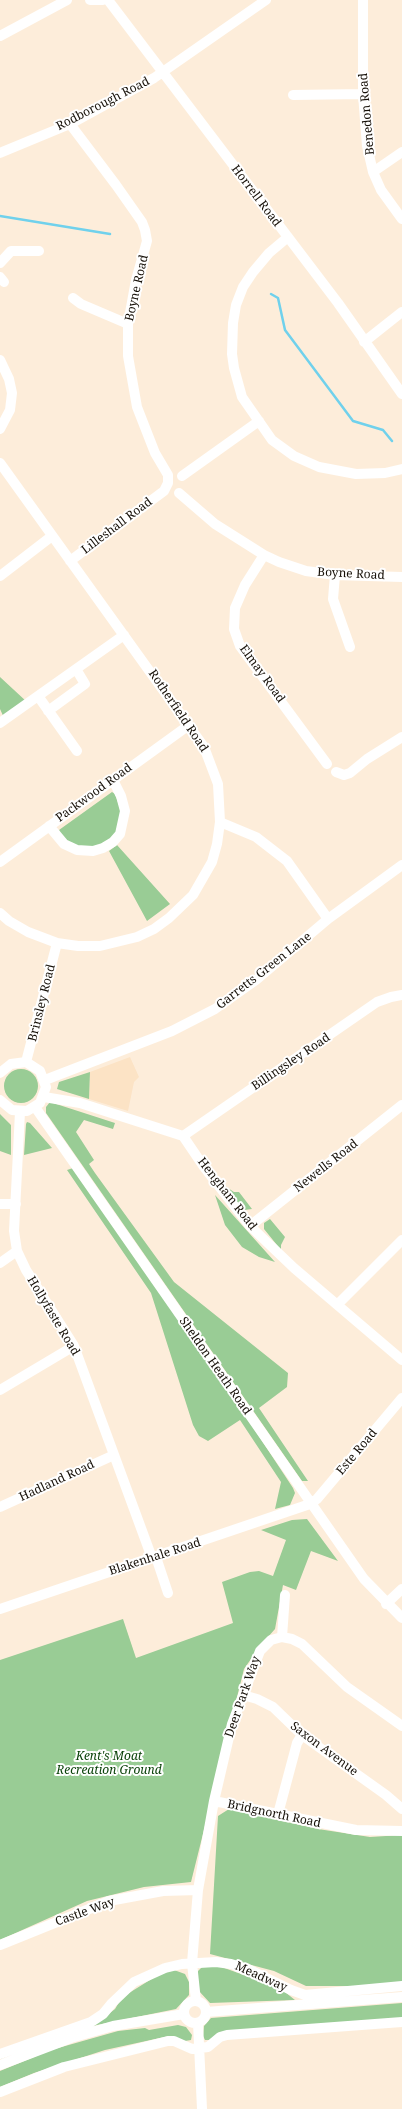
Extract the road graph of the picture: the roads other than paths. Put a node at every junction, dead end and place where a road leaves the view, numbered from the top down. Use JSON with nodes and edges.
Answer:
{"nodes":[{"id":1,"x":67,"y":0,"type":"edge"},
{"id":2,"x":90,"y":0,"type":"edge"},
{"id":3,"x":103,"y":0,"type":"edge"},
{"id":4,"x":108,"y":0,"type":"edge"},
{"id":5,"x":363,"y":0,"type":"edge"},
{"id":6,"x":262,"y":1,"type":"edge"},
{"id":7,"x":0,"y":36,"type":"edge"},
{"id":8,"x":162,"y":72,"type":"junction"},
{"id":9,"x":363,"y":94,"type":"junction"},
{"id":10,"x":293,"y":95,"type":"dead end"},
{"id":11,"x":70,"y":124,"type":"junction"},
{"id":12,"x":402,"y":152,"type":"edge"},
{"id":13,"x":0,"y":153,"type":"edge"},
{"id":14,"x":373,"y":172,"type":"junction"},
{"id":15,"x":402,"y":219,"type":"edge"},
{"id":16,"x":288,"y":237,"type":"junction"},
{"id":17,"x":39,"y":251,"type":"dead end"},
{"id":18,"x":0,"y":263,"type":"edge"},
{"id":19,"x":73,"y":298,"type":"dead end"},
{"id":20,"x":402,"y":312,"type":"edge"},
{"id":21,"x":128,"y":324,"type":"junction"},
{"id":22,"x":364,"y":342,"type":"junction"},
{"id":23,"x":0,"y":360,"type":"edge"},
{"id":24,"x":402,"y":394,"type":"edge"},
{"id":25,"x":259,"y":421,"type":"junction"},
{"id":26,"x":0,"y":429,"type":"edge"},
{"id":27,"x":0,"y":463,"type":"edge"},
{"id":28,"x":402,"y":469,"type":"edge"},
{"id":29,"x":182,"y":476,"type":"dead end"},
{"id":30,"x":164,"y":491,"type":"joint"},
{"id":31,"x":179,"y":493,"type":"dead end"},
{"id":32,"x":52,"y":536,"type":"junction"},
{"id":33,"x":264,"y":555,"type":"junction"},
{"id":34,"x":70,"y":561,"type":"junction"},
{"id":35,"x":335,"y":575,"type":"junction"},
{"id":36,"x":0,"y":576,"type":"edge"},
{"id":37,"x":402,"y":577,"type":"edge"},
{"id":38,"x":124,"y":635,"type":"junction"},
{"id":39,"x":350,"y":647,"type":"dead end"},
{"id":40,"x":76,"y":669,"type":"junction"},
{"id":41,"x":38,"y":696,"type":"junction"},
{"id":42,"x":48,"y":711,"type":"junction"},
{"id":43,"x":0,"y":723,"type":"edge"},
{"id":44,"x":189,"y":725,"type":"junction"},
{"id":45,"x":402,"y":737,"type":"edge"},
{"id":46,"x":77,"y":751,"type":"dead end"},
{"id":47,"x":327,"y":764,"type":"dead end"},
{"id":48,"x":336,"y":772,"type":"dead end"},
{"id":49,"x":113,"y":780,"type":"junction"},
{"id":50,"x":220,"y":822,"type":"junction"},
{"id":51,"x":49,"y":826,"type":"junction"},
{"id":52,"x":0,"y":862,"type":"edge"},
{"id":53,"x":402,"y":865,"type":"edge"},
{"id":54,"x":0,"y":912,"type":"edge"},
{"id":55,"x":328,"y":920,"type":"junction"},
{"id":56,"x":57,"y":943,"type":"junction"},
{"id":57,"x":402,"y":996,"type":"edge"},
{"id":58,"x":26,"y":1062,"type":"junction"},
{"id":59,"x":1,"y":1069,"type":"edge"},
{"id":60,"x":45,"y":1080,"type":"junction"},
{"id":61,"x":44,"y":1097,"type":"junction"},
{"id":62,"x":0,"y":1100,"type":"edge"},
{"id":63,"x":402,"y":1105,"type":"edge"},
{"id":64,"x":35,"y":1107,"type":"junction"},
{"id":65,"x":20,"y":1112,"type":"junction"},
{"id":66,"x":183,"y":1136,"type":"junction"},
{"id":67,"x":0,"y":1204,"type":"edge"},
{"id":68,"x":16,"y":1204,"type":"junction"},
{"id":69,"x":250,"y":1226,"type":"junction"},
{"id":70,"x":402,"y":1240,"type":"edge"},
{"id":71,"x":17,"y":1252,"type":"junction"},
{"id":72,"x":0,"y":1263,"type":"edge"},
{"id":73,"x":338,"y":1304,"type":"junction"},
{"id":74,"x":74,"y":1346,"type":"junction"},
{"id":75,"x":402,"y":1360,"type":"edge"},
{"id":76,"x":0,"y":1390,"type":"edge"},
{"id":77,"x":402,"y":1398,"type":"edge"},
{"id":78,"x":114,"y":1455,"type":"junction"},
{"id":79,"x":310,"y":1504,"type":"junction"},
{"id":80,"x":0,"y":1507,"type":"edge"},
{"id":81,"x":154,"y":1557,"type":"junction"},
{"id":82,"x":402,"y":1589,"type":"edge"},
{"id":83,"x":168,"y":1593,"type":"dead end"},
{"id":84,"x":285,"y":1595,"type":"dead end"},
{"id":85,"x":386,"y":1604,"type":"junction"},
{"id":86,"x":0,"y":1609,"type":"edge"},
{"id":87,"x":402,"y":1618,"type":"edge"},
{"id":88,"x":282,"y":1637,"type":"junction"},
{"id":89,"x":243,"y":1695,"type":"junction"},
{"id":90,"x":402,"y":1726,"type":"edge"},
{"id":91,"x":302,"y":1736,"type":"junction"},
{"id":92,"x":214,"y":1801,"type":"junction"},
{"id":93,"x":402,"y":1808,"type":"edge"},
{"id":94,"x":278,"y":1814,"type":"junction"},
{"id":95,"x":402,"y":1831,"type":"edge"},
{"id":96,"x":198,"y":1890,"type":"junction"},
{"id":97,"x":0,"y":1945,"type":"edge"},
{"id":98,"x":192,"y":1963,"type":"junction"},
{"id":99,"x":402,"y":1986,"type":"edge"},
{"id":100,"x":402,"y":1997,"type":"edge"},
{"id":101,"x":196,"y":2001,"type":"junction"},
{"id":102,"x":206,"y":2012,"type":"junction"},
{"id":103,"x":184,"y":2014,"type":"junction"},
{"id":104,"x":402,"y":2022,"type":"edge"},
{"id":105,"x":198,"y":2023,"type":"junction"},
{"id":106,"x":199,"y":2049,"type":"junction"},
{"id":107,"x":0,"y":2054,"type":"edge"},
{"id":108,"x":0,"y":2065,"type":"edge"},
{"id":109,"x":0,"y":2092,"type":"edge"},
{"id":110,"x":202,"y":2109,"type":"edge"}],
"edges":[{"from":1,"to":7,"type":"street"},
{"from":2,"to":3,"type":"street"},
{"from":4,"to":8,"type":"street","name":"Horrell Road"},
{"from":5,"to":9,"type":"street","name":"Benedon Road"},
{"from":6,"to":8,"type":"street"},
{"from":8,"to":11,"type":"street","name":"Rodborough Road"},
{"from":8,"to":16,"type":"street","name":"Horrell Road"},
{"from":9,"to":10,"type":"street"},
{"from":9,"to":14,"type":"street","name":"Benedon Road"},
{"from":11,"to":13,"type":"street","name":"Rodborough Road"},
{"from":11,"to":21,"type":"street","name":"Boyne Road"},
{"from":12,"to":14,"type":"street"},
{"from":14,"to":15,"type":"street","name":"Benedon Road"},
{"from":16,"to":22,"type":"street","name":"Horrell Road"},
{"from":16,"to":25,"type":"street"},
{"from":17,"to":18,"type":"street"},
{"from":19,"to":21,"type":"street"},
{"from":20,"to":22,"type":"street"},
{"from":21,"to":30,"type":"street","name":"Boyne Road"},
{"from":22,"to":24,"type":"street","name":"Horrell Road"},
{"from":23,"to":26,"type":"street"},
{"from":25,"to":28,"type":"street"},
{"from":25,"to":29,"type":"street"},
{"from":27,"to":32,"type":"street","name":"Rotherfield Road"},
{"from":30,"to":34,"type":"street","name":"Lilleshall Road"},
{"from":31,"to":33,"type":"street","name":"Boyne Road"},
{"from":32,"to":34,"type":"street","name":"Rotherfield Road"},
{"from":32,"to":36,"type":"street"},
{"from":33,"to":35,"type":"street","name":"Boyne Road"},
{"from":33,"to":47,"type":"street","name":"Elmay Road"},
{"from":34,"to":38,"type":"street","name":"Rotherfield Road"},
{"from":35,"to":37,"type":"street","name":"Boyne Road"},
{"from":35,"to":39,"type":"street"},
{"from":38,"to":40,"type":"street"},
{"from":38,"to":44,"type":"street","name":"Rotherfield Road"},
{"from":40,"to":41,"type":"street"},
{"from":40,"to":42,"type":"street"},
{"from":41,"to":42,"type":"street"},
{"from":41,"to":43,"type":"street"},
{"from":42,"to":46,"type":"street"},
{"from":44,"to":49,"type":"street","name":"Packwood Road"},
{"from":44,"to":50,"type":"street","name":"Rotherfield Road"},
{"from":45,"to":48,"type":"street"},
{"from":49,"to":51,"type":"street","name":"Packwood Road"},
{"from":49,"to":51,"type":"street"},
{"from":50,"to":55,"type":"street"},
{"from":50,"to":56,"type":"street","name":"Rotherfield Road"},
{"from":51,"to":52,"type":"street","name":"Packwood Road"},
{"from":53,"to":55,"type":"street","name":"Garretts Green Lane"},
{"from":54,"to":56,"type":"street","name":"Rotherfield Road"},
{"from":55,"to":60,"type":"street","name":"Garretts Green Lane"},
{"from":56,"to":58,"type":"street","name":"Brinsley Road"},
{"from":57,"to":66,"type":"street","name":"Billingsley Road"},
{"from":58,"to":59,"type":"street"},
{"from":58,"to":60,"type":"street"},
{"from":60,"to":61,"type":"street"},
{"from":61,"to":64,"type":"street"},
{"from":61,"to":66,"type":"street"},
{"from":62,"to":65,"type":"street"},
{"from":63,"to":69,"type":"street","name":"Newells Road"},
{"from":64,"to":65,"type":"street"},
{"from":64,"to":79,"type":"street","name":"Sheldon Heath Road"},
{"from":65,"to":68,"type":"street","name":"Hollyfaste Road"},
{"from":66,"to":69,"type":"street","name":"Hengham Road"},
{"from":67,"to":68,"type":"street"},
{"from":68,"to":71,"type":"street","name":"Hollyfaste Road"},
{"from":69,"to":73,"type":"street","name":"Hengham Road"},
{"from":70,"to":73,"type":"street"},
{"from":71,"to":72,"type":"street"},
{"from":71,"to":74,"type":"street","name":"Hollyfaste Road"},
{"from":73,"to":75,"type":"street","name":"Hengham Road"},
{"from":74,"to":76,"type":"street"},
{"from":74,"to":78,"type":"street","name":"Hollyfaste Road"},
{"from":77,"to":79,"type":"street","name":"Este Road"},
{"from":78,"to":80,"type":"street","name":"Hadland Road"},
{"from":78,"to":81,"type":"street","name":"Hollyfaste Road"},
{"from":79,"to":81,"type":"street","name":"Blakenhale Road"},
{"from":79,"to":85,"type":"street","name":"Sheldon Heath Road"},
{"from":81,"to":83,"type":"street","name":"Hollyfaste Road"},
{"from":81,"to":86,"type":"street","name":"Blakenhale Road"},
{"from":82,"to":85,"type":"street"},
{"from":84,"to":88,"type":"street"},
{"from":85,"to":87,"type":"street","name":"Sheldon Heath Road"},
{"from":88,"to":89,"type":"street","name":"Deer Park Way"},
{"from":88,"to":90,"type":"street"},
{"from":89,"to":91,"type":"street","name":"Saxon Avenue"},
{"from":89,"to":92,"type":"street","name":"Deer Park Way"},
{"from":91,"to":93,"type":"street","name":"Saxon Avenue"},
{"from":91,"to":94,"type":"street"},
{"from":92,"to":94,"type":"street","name":"Bridgnorth Road"},
{"from":92,"to":96,"type":"street","name":"Bridgnorth Road"},
{"from":94,"to":95,"type":"street","name":"Bridgnorth Road"},
{"from":96,"to":97,"type":"street","name":"Castle Way"},
{"from":96,"to":98,"type":"street","name":"Bridgnorth Road"},
{"from":98,"to":99,"type":"street","name":"Meadway"},
{"from":98,"to":101,"type":"street","name":"Bridgnorth Road"},
{"from":98,"to":107,"type":"street","name":"Meadway"},
{"from":100,"to":102,"type":"street","name":"Meadway"},
{"from":101,"to":102,"type":"street"},
{"from":101,"to":103,"type":"street"},
{"from":102,"to":105,"type":"street"},
{"from":103,"to":105,"type":"street"},
{"from":103,"to":108,"type":"street"},
{"from":104,"to":106,"type":"street"},
{"from":105,"to":106,"type":"street"},
{"from":106,"to":109,"type":"street"},
{"from":106,"to":110,"type":"street"}]}
